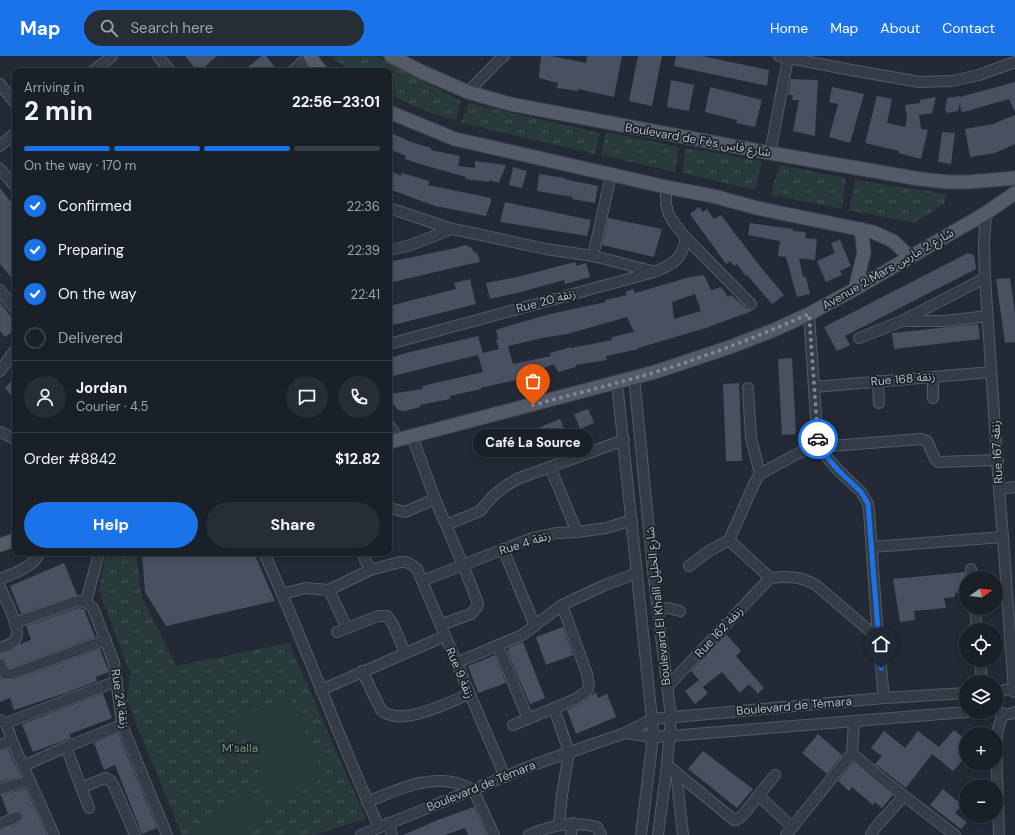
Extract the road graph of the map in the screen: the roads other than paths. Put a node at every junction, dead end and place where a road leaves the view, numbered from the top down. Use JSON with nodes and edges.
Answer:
{"nodes":[{"id":1,"x":158,"y":56,"type":"edge"},
{"id":2,"x":310,"y":56,"type":"edge"},
{"id":3,"x":391,"y":56,"type":"edge"},
{"id":4,"x":504,"y":56,"type":"edge"},
{"id":5,"x":109,"y":57,"type":"edge"},
{"id":6,"x":784,"y":57,"type":"edge"},
{"id":7,"x":493,"y":59,"type":"edge"},
{"id":8,"x":1015,"y":62,"type":"edge"},
{"id":9,"x":96,"y":68,"type":"edge"},
{"id":10,"x":168,"y":68,"type":"edge"},
{"id":11,"x":296,"y":68,"type":"edge"},
{"id":12,"x":318,"y":68,"type":"edge"},
{"id":13,"x":0,"y":84,"type":"edge"},
{"id":14,"x":468,"y":92,"type":"junction"},
{"id":15,"x":12,"y":99,"type":"edge"},
{"id":16,"x":392,"y":113,"type":"edge"},
{"id":17,"x":12,"y":136,"type":"edge"},
{"id":18,"x":0,"y":146,"type":"edge"},
{"id":19,"x":770,"y":153,"type":"junction"},
{"id":20,"x":0,"y":169,"type":"edge"},
{"id":21,"x":611,"y":175,"type":"junction"},
{"id":22,"x":1015,"y":178,"type":"edge"},
{"id":23,"x":12,"y":183,"type":"edge"},
{"id":24,"x":666,"y":188,"type":"junction"},
{"id":25,"x":1015,"y":193,"type":"edge"},
{"id":26,"x":392,"y":209,"type":"edge"},
{"id":27,"x":986,"y":213,"type":"junction"},
{"id":28,"x":452,"y":229,"type":"junction"},
{"id":29,"x":861,"y":229,"type":"junction"},
{"id":30,"x":686,"y":238,"type":"junction"},
{"id":31,"x":392,"y":249,"type":"edge"},
{"id":32,"x":593,"y":256,"type":"junction"},
{"id":33,"x":910,"y":256,"type":"junction"},
{"id":34,"x":654,"y":272,"type":"junction"},
{"id":35,"x":985,"y":278,"type":"junction"},
{"id":36,"x":855,"y":289,"type":"junction"},
{"id":37,"x":0,"y":290,"type":"edge"},
{"id":38,"x":751,"y":304,"type":"dead end"},
{"id":39,"x":12,"y":305,"type":"edge"},
{"id":40,"x":809,"y":314,"type":"junction"},
{"id":41,"x":988,"y":316,"type":"junction"},
{"id":42,"x":902,"y":321,"type":"junction"},
{"id":43,"x":860,"y":338,"type":"dead end"},
{"id":44,"x":392,"y":343,"type":"edge"},
{"id":45,"x":12,"y":354,"type":"edge"},
{"id":46,"x":0,"y":371,"type":"edge"},
{"id":47,"x":991,"y":372,"type":"junction"},
{"id":48,"x":634,"y":377,"type":"junction"},
{"id":49,"x":933,"y":377,"type":"junction"},
{"id":50,"x":878,"y":381,"type":"junction"},
{"id":51,"x":617,"y":383,"type":"junction"},
{"id":52,"x":814,"y":387,"type":"junction"},
{"id":53,"x":748,"y":388,"type":"dead end"},
{"id":54,"x":933,"y":398,"type":"dead end"},
{"id":55,"x":879,"y":403,"type":"dead end"},
{"id":56,"x":0,"y":432,"type":"edge"},
{"id":57,"x":412,"y":436,"type":"junction"},
{"id":58,"x":12,"y":438,"type":"edge"},
{"id":59,"x":624,"y":440,"type":"junction"},
{"id":60,"x":394,"y":441,"type":"edge"},
{"id":61,"x":818,"y":447,"type":"junction"},
{"id":62,"x":998,"y":460,"type":"junction"},
{"id":63,"x":550,"y":467,"type":"junction"},
{"id":64,"x":760,"y":474,"type":"junction"},
{"id":65,"x":1015,"y":487,"type":"edge"},
{"id":66,"x":998,"y":489,"type":"junction"},
{"id":67,"x":436,"y":499,"type":"junction"},
{"id":68,"x":392,"y":509,"type":"edge"},
{"id":69,"x":632,"y":520,"type":"junction"},
{"id":70,"x":446,"y":525,"type":"junction"},
{"id":71,"x":576,"y":532,"type":"junction"},
{"id":72,"x":1003,"y":537,"type":"junction"},
{"id":73,"x":729,"y":540,"type":"junction"},
{"id":74,"x":12,"y":541,"type":"edge"},
{"id":75,"x":0,"y":545,"type":"edge"},
{"id":76,"x":872,"y":547,"type":"junction"},
{"id":77,"x":504,"y":549,"type":"junction"},
{"id":78,"x":38,"y":556,"type":"edge"},
{"id":79,"x":97,"y":556,"type":"edge"},
{"id":80,"x":265,"y":556,"type":"edge"},
{"id":81,"x":363,"y":556,"type":"edge"},
{"id":82,"x":464,"y":564,"type":"junction"},
{"id":83,"x":689,"y":566,"type":"dead end"},
{"id":84,"x":370,"y":570,"type":"junction"},
{"id":85,"x":637,"y":573,"type":"junction"},
{"id":86,"x":770,"y":578,"type":"junction"},
{"id":87,"x":0,"y":579,"type":"edge"},
{"id":88,"x":422,"y":580,"type":"junction"},
{"id":89,"x":0,"y":587,"type":"edge"},
{"id":90,"x":329,"y":590,"type":"junction"},
{"id":91,"x":283,"y":594,"type":"junction"},
{"id":92,"x":86,"y":602,"type":"junction"},
{"id":93,"x":562,"y":605,"type":"junction"},
{"id":94,"x":658,"y":608,"type":"junction"},
{"id":95,"x":680,"y":611,"type":"dead end"},
{"id":96,"x":15,"y":623,"type":"junction"},
{"id":97,"x":440,"y":625,"type":"junction"},
{"id":98,"x":535,"y":626,"type":"junction"},
{"id":99,"x":347,"y":628,"type":"junction"},
{"id":100,"x":337,"y":632,"type":"dead end"},
{"id":101,"x":445,"y":636,"type":"junction"},
{"id":102,"x":878,"y":638,"type":"junction"},
{"id":103,"x":106,"y":640,"type":"junction"},
{"id":104,"x":498,"y":646,"type":"junction"},
{"id":105,"x":0,"y":648,"type":"edge"},
{"id":106,"x":405,"y":653,"type":"junction"},
{"id":107,"x":456,"y":663,"type":"junction"},
{"id":108,"x":0,"y":665,"type":"edge"},
{"id":109,"x":362,"y":671,"type":"junction"},
{"id":110,"x":117,"y":682,"type":"junction"},
{"id":111,"x":667,"y":687,"type":"junction"},
{"id":112,"x":321,"y":690,"type":"junction"},
{"id":113,"x":1003,"y":691,"type":"edge"},
{"id":114,"x":1015,"y":692,"type":"edge"},
{"id":115,"x":959,"y":693,"type":"edge"},
{"id":116,"x":469,"y":694,"type":"junction"},
{"id":117,"x":884,"y":698,"type":"junction"},
{"id":118,"x":554,"y":708,"type":"junction"},
{"id":119,"x":1004,"y":712,"type":"edge"},
{"id":120,"x":959,"y":713,"type":"edge"},
{"id":121,"x":671,"y":717,"type":"junction"},
{"id":122,"x":528,"y":719,"type":"junction"},
{"id":123,"x":652,"y":719,"type":"junction"},
{"id":124,"x":3,"y":721,"type":"edge"},
{"id":125,"x":854,"y":721,"type":"junction"},
{"id":126,"x":122,"y":725,"type":"junction"},
{"id":127,"x":513,"y":725,"type":"dead end"},
{"id":128,"x":625,"y":733,"type":"junction"},
{"id":129,"x":670,"y":736,"type":"junction"},
{"id":130,"x":653,"y":737,"type":"junction"},
{"id":131,"x":12,"y":741,"type":"junction"},
{"id":132,"x":0,"y":745,"type":"edge"},
{"id":133,"x":66,"y":747,"type":"junction"},
{"id":134,"x":569,"y":752,"type":"junction"},
{"id":135,"x":852,"y":753,"type":"junction"},
{"id":136,"x":667,"y":765,"type":"junction"},
{"id":137,"x":23,"y":766,"type":"junction"},
{"id":138,"x":676,"y":772,"type":"junction"},
{"id":139,"x":775,"y":775,"type":"dead end"},
{"id":140,"x":505,"y":776,"type":"junction"},
{"id":141,"x":30,"y":781,"type":"junction"},
{"id":142,"x":81,"y":788,"type":"junction"},
{"id":143,"x":0,"y":789,"type":"edge"},
{"id":144,"x":473,"y":789,"type":"junction"},
{"id":145,"x":759,"y":796,"type":"junction"},
{"id":146,"x":904,"y":796,"type":"junction"},
{"id":147,"x":367,"y":802,"type":"junction"},
{"id":148,"x":89,"y":808,"type":"dead end"},
{"id":149,"x":17,"y":817,"type":"dead end"},
{"id":150,"x":0,"y":823,"type":"edge"},
{"id":151,"x":573,"y":823,"type":"junction"},
{"id":152,"x":559,"y":824,"type":"junction"},
{"id":153,"x":383,"y":825,"type":"junction"},
{"id":154,"x":789,"y":831,"type":"edge"},
{"id":155,"x":54,"y":835,"type":"edge"},
{"id":156,"x":135,"y":835,"type":"edge"},
{"id":157,"x":166,"y":835,"type":"edge"},
{"id":158,"x":361,"y":835,"type":"edge"},
{"id":159,"x":392,"y":835,"type":"edge"},
{"id":160,"x":494,"y":835,"type":"edge"},
{"id":161,"x":529,"y":835,"type":"edge"},
{"id":162,"x":571,"y":835,"type":"edge"},
{"id":163,"x":601,"y":835,"type":"edge"},
{"id":164,"x":642,"y":835,"type":"edge"},
{"id":165,"x":658,"y":835,"type":"edge"},
{"id":166,"x":683,"y":835,"type":"edge"},
{"id":167,"x":871,"y":835,"type":"edge"},
{"id":168,"x":955,"y":835,"type":"edge"},
{"id":169,"x":999,"y":835,"type":"edge"}],
"edges":[{"from":1,"to":10,"type":"street"},
{"from":2,"to":11,"type":"street"},
{"from":2,"to":12,"type":"main road"},
{"from":3,"to":14,"type":"main road","name":"Boulevard de Fès شارع فاس"},
{"from":4,"to":7,"type":"street"},
{"from":5,"to":9,"type":"street"},
{"from":6,"to":8,"type":"street"},
{"from":6,"to":19,"type":"street"},
{"from":7,"to":14,"type":"street"},
{"from":13,"to":15,"type":"street"},
{"from":14,"to":19,"type":"main road","name":"Boulevard de Fès شارع فاس"},
{"from":16,"to":21,"type":"main road"},
{"from":17,"to":18,"type":"street"},
{"from":19,"to":22,"type":"main road","name":"Boulevard de Fès شارع فاس"},
{"from":20,"to":23,"type":"street"},
{"from":21,"to":24,"type":"main road"},
{"from":21,"to":32,"type":"street"},
{"from":24,"to":29,"type":"main road"},
{"from":24,"to":30,"type":"street"},
{"from":25,"to":27,"type":"main road","name":"Avenue 2 Mars شارع 2 مارس"},
{"from":26,"to":28,"type":"street"},
{"from":27,"to":33,"type":"main road","name":"Avenue 2 Mars شارع 2 مارس"},
{"from":27,"to":35,"type":"street","name":"Rue 167 زنقة"},
{"from":28,"to":31,"type":"street"},
{"from":28,"to":32,"type":"street"},
{"from":29,"to":33,"type":"main road"},
{"from":29,"to":36,"type":"main road"},
{"from":30,"to":34,"type":"street","name":"Rue 20 زنقة"},
{"from":30,"to":38,"type":"street"},
{"from":32,"to":34,"type":"street"},
{"from":33,"to":36,"type":"main road","name":"Avenue 2 Mars شارع 2 مارس"},
{"from":34,"to":44,"type":"street","name":"Rue 20 زنقة"},
{"from":35,"to":41,"type":"street","name":"Rue 167 زنقة"},
{"from":35,"to":42,"type":"street"},
{"from":36,"to":40,"type":"main road","name":"Avenue 2 Mars شارع 2 مارس"},
{"from":37,"to":39,"type":"street"},
{"from":40,"to":48,"type":"main road","name":"Avenue 2 Mars شارع 2 مارس"},
{"from":40,"to":52,"type":"street"},
{"from":41,"to":42,"type":"street"},
{"from":41,"to":47,"type":"street","name":"Rue 167 زنقة"},
{"from":42,"to":43,"type":"street"},
{"from":45,"to":46,"type":"street"},
{"from":47,"to":49,"type":"street","name":"Rue 168 زنقة"},
{"from":47,"to":62,"type":"street","name":"Rue 167 زنقة"},
{"from":48,"to":51,"type":"main road","name":"Avenue 2 Mars شارع 2 مارس"},
{"from":48,"to":94,"type":"street","name":"Boulevard El Khalil شارع الخليل"},
{"from":49,"to":50,"type":"street","name":"Rue 168 زنقة"},
{"from":49,"to":54,"type":"street"},
{"from":50,"to":52,"type":"street","name":"Rue 168 زنقة"},
{"from":50,"to":55,"type":"street"},
{"from":51,"to":57,"type":"main road","name":"Avenue 2 Mars شارع 2 مارس"},
{"from":51,"to":59,"type":"street","name":"Boulevard El Khalil شارع الخليل"},
{"from":52,"to":61,"type":"street"},
{"from":53,"to":64,"type":"street"},
{"from":56,"to":58,"type":"street"},
{"from":57,"to":60,"type":"main road","name":"Avenue 2 Mars شارع 2 مارس"},
{"from":57,"to":67,"type":"street"},
{"from":59,"to":63,"type":"street"},
{"from":59,"to":69,"type":"street","name":"Boulevard El Khalil شارع الخليل"},
{"from":61,"to":62,"type":"street"},
{"from":61,"to":64,"type":"street"},
{"from":61,"to":76,"type":"street"},
{"from":62,"to":66,"type":"street","name":"Rue 167 زنقة"},
{"from":63,"to":70,"type":"street"},
{"from":63,"to":71,"type":"street"},
{"from":64,"to":73,"type":"street"},
{"from":65,"to":66,"type":"street"},
{"from":66,"to":72,"type":"street","name":"Rue 167 زنقة"},
{"from":67,"to":68,"type":"street"},
{"from":67,"to":70,"type":"street"},
{"from":69,"to":71,"type":"street","name":"Rue 4 زنقة"},
{"from":69,"to":85,"type":"street","name":"Boulevard El Khalil شارع الخليل"},
{"from":70,"to":82,"type":"street"},
{"from":71,"to":77,"type":"street","name":"Rue 4 زنقة"},
{"from":72,"to":76,"type":"street"},
{"from":72,"to":114,"type":"street","name":"Rue 167 زنقة"},
{"from":73,"to":83,"type":"street"},
{"from":73,"to":86,"type":"street"},
{"from":74,"to":75,"type":"main road"},
{"from":76,"to":102,"type":"street"},
{"from":77,"to":82,"type":"street","name":"Rue 4 زنقة"},
{"from":77,"to":98,"type":"street"},
{"from":78,"to":87,"type":"street"},
{"from":79,"to":92,"type":"street"},
{"from":80,"to":91,"type":"street"},
{"from":81,"to":84,"type":"street"},
{"from":82,"to":88,"type":"street","name":"Rue 4 زنقة"},
{"from":82,"to":97,"type":"street"},
{"from":84,"to":88,"type":"street","name":"Rue 9 زنقة"},
{"from":84,"to":90,"type":"street"},
{"from":85,"to":93,"type":"street"},
{"from":85,"to":123,"type":"street","name":"Boulevard El Khalil شارع الخليل"},
{"from":86,"to":102,"type":"street"},
{"from":86,"to":111,"type":"street","name":"Rue 162 زنقة"},
{"from":88,"to":97,"type":"street","name":"Rue 9 زنقة"},
{"from":89,"to":96,"type":"street"},
{"from":90,"to":91,"type":"street"},
{"from":90,"to":99,"type":"street"},
{"from":91,"to":112,"type":"street"},
{"from":92,"to":96,"type":"street"},
{"from":92,"to":103,"type":"street","name":"Rue 24 زنقة"},
{"from":93,"to":98,"type":"street"},
{"from":93,"to":118,"type":"street"},
{"from":94,"to":95,"type":"street"},
{"from":94,"to":111,"type":"street","name":"Boulevard El Khalil شارع الخليل"},
{"from":96,"to":105,"type":"street"},
{"from":97,"to":101,"type":"street","name":"Rue 9 زنقة"},
{"from":98,"to":104,"type":"street"},
{"from":99,"to":100,"type":"street"},
{"from":99,"to":106,"type":"street"},
{"from":101,"to":106,"type":"street"},
{"from":101,"to":107,"type":"street","name":"Rue 9 زنقة"},
{"from":102,"to":117,"type":"street"},
{"from":103,"to":108,"type":"street"},
{"from":103,"to":110,"type":"street","name":"Rue 24 زنقة"},
{"from":104,"to":107,"type":"street"},
{"from":104,"to":122,"type":"street"},
{"from":106,"to":109,"type":"street"},
{"from":107,"to":116,"type":"street","name":"Rue 9 زنقة"},
{"from":109,"to":112,"type":"street"},
{"from":109,"to":116,"type":"street"},
{"from":110,"to":124,"type":"street"},
{"from":110,"to":126,"type":"street","name":"Rue 24 زنقة"},
{"from":111,"to":121,"type":"street","name":"Boulevard El Khalil شارع الخليل"},
{"from":112,"to":147,"type":"street"},
{"from":113,"to":114,"type":"street"},
{"from":115,"to":117,"type":"street","name":"Boulevard de Témara"},
{"from":116,"to":140,"type":"street","name":"Rue 9 زنقة"},
{"from":117,"to":121,"type":"street","name":"Boulevard de Témara"},
{"from":118,"to":122,"type":"street"},
{"from":118,"to":134,"type":"street"},
{"from":119,"to":169,"type":"street"},
{"from":120,"to":125,"type":"street","name":"Boulevard de Témara"},
{"from":121,"to":123,"type":"street","name":"Boulevard de Témara"},
{"from":121,"to":129,"type":"street","name":"Boulevard El Khalil شارع الخليل"},
{"from":122,"to":127,"type":"street"},
{"from":123,"to":128,"type":"street","name":"Boulevard de Témara"},
{"from":123,"to":130,"type":"street","name":"Boulevard El Khalil شارع الخليل"},
{"from":124,"to":131,"type":"street"},
{"from":125,"to":129,"type":"street","name":"Boulevard de Témara"},
{"from":125,"to":135,"type":"street"},
{"from":126,"to":133,"type":"street"},
{"from":126,"to":157,"type":"street","name":"Rue 24 زنقة"},
{"from":128,"to":130,"type":"street","name":"Boulevard de Témara"},
{"from":128,"to":134,"type":"street","name":"Boulevard de Témara"},
{"from":129,"to":130,"type":"street","name":"Boulevard de Témara"},
{"from":129,"to":136,"type":"street","name":"Boulevard El Khalil شارع الخليل"},
{"from":130,"to":164,"type":"street","name":"Boulevard El Khalil شارع الخليل"},
{"from":131,"to":132,"type":"street"},
{"from":131,"to":137,"type":"street"},
{"from":133,"to":137,"type":"street"},
{"from":133,"to":142,"type":"street"},
{"from":134,"to":140,"type":"street","name":"Boulevard de Témara"},
{"from":134,"to":152,"type":"street"},
{"from":135,"to":146,"type":"street"},
{"from":135,"to":154,"type":"street"},
{"from":136,"to":138,"type":"street"},
{"from":136,"to":165,"type":"street","name":"Boulevard El Khalil شارع الخليل"},
{"from":137,"to":141,"type":"street"},
{"from":138,"to":145,"type":"street"},
{"from":138,"to":166,"type":"street"},
{"from":139,"to":145,"type":"street"},
{"from":140,"to":144,"type":"street","name":"Boulevard de Témara"},
{"from":141,"to":143,"type":"street"},
{"from":141,"to":155,"type":"street"},
{"from":142,"to":148,"type":"street"},
{"from":142,"to":156,"type":"street"},
{"from":144,"to":147,"type":"street"},
{"from":144,"to":153,"type":"street","name":"Boulevard de Témara"},
{"from":144,"to":160,"type":"street"},
{"from":145,"to":154,"type":"street"},
{"from":146,"to":167,"type":"street"},
{"from":146,"to":168,"type":"street"},
{"from":147,"to":153,"type":"street"},
{"from":149,"to":150,"type":"street"},
{"from":151,"to":152,"type":"street"},
{"from":151,"to":162,"type":"street"},
{"from":151,"to":163,"type":"street"},
{"from":152,"to":161,"type":"street"},
{"from":153,"to":158,"type":"street","name":"Boulevard de Témara"},
{"from":153,"to":159,"type":"street"}]}
